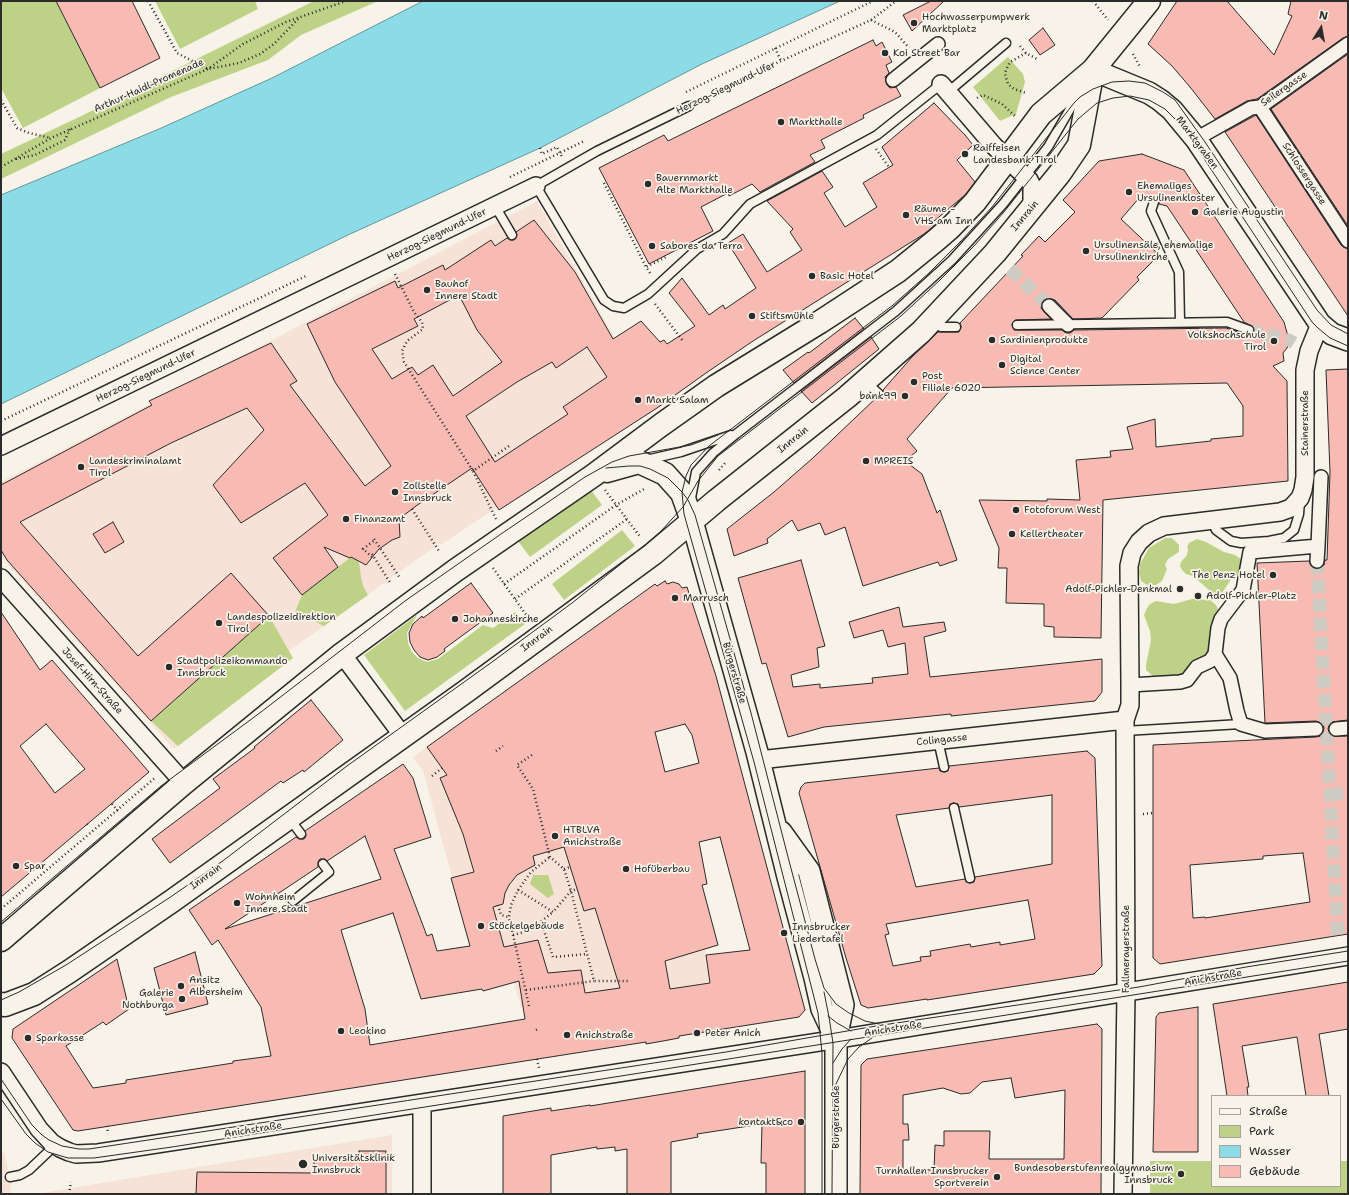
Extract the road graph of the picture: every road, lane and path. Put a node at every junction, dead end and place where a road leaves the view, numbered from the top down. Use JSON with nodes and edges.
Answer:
{"nodes":[{"id":1,"x":148,"y":1,"type":"edge"},
{"id":2,"x":346,"y":1,"type":"edge"},
{"id":3,"x":873,"y":1,"type":"edge"},
{"id":4,"x":896,"y":1,"type":"edge"},
{"id":5,"x":1093,"y":1,"type":"edge"},
{"id":6,"x":1149,"y":1,"type":"edge"},
{"id":7,"x":338,"y":3,"type":"edge"},
{"id":8,"x":1100,"y":10,"type":"dead end"},
{"id":9,"x":299,"y":18,"type":"junction"},
{"id":10,"x":1006,"y":43,"type":"dead end"},
{"id":11,"x":938,"y":44,"type":"dead end"},
{"id":12,"x":1348,"y":44,"type":"edge"},
{"id":13,"x":1020,"y":46,"type":"dead end"},
{"id":14,"x":775,"y":48,"type":"junction"},
{"id":15,"x":1026,"y":53,"type":"junction"},
{"id":16,"x":1039,"y":60,"type":"dead end"},
{"id":17,"x":781,"y":61,"type":"junction"},
{"id":18,"x":208,"y":69,"type":"junction"},
{"id":19,"x":1093,"y":70,"type":"junction"},
{"id":20,"x":893,"y":80,"type":"dead end"},
{"id":21,"x":945,"y":88,"type":"junction"},
{"id":22,"x":1026,"y":93,"type":"dead end"},
{"id":23,"x":680,"y":95,"type":"dead end"},
{"id":24,"x":1077,"y":97,"type":"junction"},
{"id":25,"x":1,"y":100,"type":"edge"},
{"id":26,"x":689,"y":106,"type":"joint"},
{"id":27,"x":1260,"y":107,"type":"junction"},
{"id":28,"x":1050,"y":115,"type":"junction"},
{"id":29,"x":70,"y":129,"type":"junction"},
{"id":30,"x":51,"y":138,"type":"junction"},
{"id":31,"x":869,"y":139,"type":"junction"},
{"id":32,"x":1196,"y":139,"type":"junction"},
{"id":33,"x":585,"y":140,"type":"dead end"},
{"id":34,"x":540,"y":148,"type":"dead end"},
{"id":35,"x":560,"y":152,"type":"junction"},
{"id":36,"x":1008,"y":158,"type":"junction"},
{"id":37,"x":14,"y":160,"type":"junction"},
{"id":38,"x":1,"y":167,"type":"edge"},
{"id":39,"x":889,"y":168,"type":"dead end"},
{"id":40,"x":1025,"y":175,"type":"junction"},
{"id":41,"x":506,"y":178,"type":"dead end"},
{"id":42,"x":604,"y":183,"type":"dead end"},
{"id":43,"x":536,"y":186,"type":"junction"},
{"id":44,"x":1154,"y":202,"type":"dead end"},
{"id":45,"x":495,"y":206,"type":"junction"},
{"id":46,"x":1032,"y":209,"type":"junction"},
{"id":47,"x":512,"y":235,"type":"dead end"},
{"id":48,"x":1348,"y":241,"type":"edge"},
{"id":49,"x":388,"y":259,"type":"junction"},
{"id":50,"x":653,"y":262,"type":"dead end"},
{"id":51,"x":312,"y":273,"type":"dead end"},
{"id":52,"x":648,"y":294,"type":"junction"},
{"id":53,"x":1049,"y":306,"type":"tunnel mouth"},
{"id":54,"x":934,"y":318,"type":"junction"},
{"id":55,"x":1180,"y":322,"type":"junction"},
{"id":56,"x":1320,"y":324,"type":"junction"},
{"id":57,"x":1017,"y":325,"type":"dead end"},
{"id":58,"x":1068,"y":325,"type":"junction"},
{"id":59,"x":956,"y":326,"type":"dead end"},
{"id":60,"x":1249,"y":330,"type":"tunnel mouth"},
{"id":61,"x":1348,"y":340,"type":"edge"},
{"id":62,"x":682,"y":341,"type":"dead end"},
{"id":63,"x":1,"y":421,"type":"edge"},
{"id":64,"x":736,"y":434,"type":"junction"},
{"id":65,"x":1,"y":446,"type":"edge"},
{"id":66,"x":509,"y":446,"type":"dead end"},
{"id":67,"x":639,"y":462,"type":"junction"},
{"id":68,"x":473,"y":471,"type":"junction"},
{"id":69,"x":594,"y":475,"type":"junction"},
{"id":70,"x":1321,"y":477,"type":"dead end"},
{"id":71,"x":649,"y":487,"type":"dead end"},
{"id":72,"x":1300,"y":498,"type":"junction"},
{"id":73,"x":616,"y":504,"type":"junction"},
{"id":74,"x":412,"y":509,"type":"dead end"},
{"id":75,"x":627,"y":519,"type":"junction"},
{"id":76,"x":692,"y":521,"type":"junction"},
{"id":77,"x":1212,"y":521,"type":"junction"},
{"id":78,"x":504,"y":536,"type":"junction"},
{"id":79,"x":1318,"y":546,"type":"junction"},
{"id":80,"x":439,"y":551,"type":"dead end"},
{"id":81,"x":482,"y":552,"type":"junction"},
{"id":82,"x":372,"y":554,"type":"dead end"},
{"id":83,"x":653,"y":554,"type":"junction"},
{"id":84,"x":374,"y":558,"type":"junction"},
{"id":85,"x":1317,"y":560,"type":"tunnel mouth"},
{"id":86,"x":1,"y":578,"type":"edge"},
{"id":87,"x":400,"y":578,"type":"dead end"},
{"id":88,"x":391,"y":584,"type":"dead end"},
{"id":89,"x":504,"y":584,"type":"junction"},
{"id":90,"x":515,"y":599,"type":"junction"},
{"id":91,"x":541,"y":636,"type":"junction"},
{"id":92,"x":342,"y":654,"type":"junction"},
{"id":93,"x":1215,"y":654,"type":"junction"},
{"id":94,"x":1139,"y":687,"type":"junction"},
{"id":95,"x":1127,"y":719,"type":"junction"},
{"id":96,"x":1241,"y":724,"type":"junction"},
{"id":97,"x":1316,"y":729,"type":"dead end"},
{"id":98,"x":403,"y":736,"type":"junction"},
{"id":99,"x":938,"y":740,"type":"junction"},
{"id":100,"x":503,"y":746,"type":"dead end"},
{"id":101,"x":496,"y":751,"type":"dead end"},
{"id":102,"x":532,"y":755,"type":"dead end"},
{"id":103,"x":759,"y":760,"type":"junction"},
{"id":104,"x":944,"y":767,"type":"dead end"},
{"id":105,"x":442,"y":768,"type":"dead end"},
{"id":106,"x":158,"y":774,"type":"dead end"},
{"id":107,"x":432,"y":776,"type":"dead end"},
{"id":108,"x":184,"y":783,"type":"junction"},
{"id":109,"x":954,"y":808,"type":"dead end"},
{"id":110,"x":550,"y":857,"type":"junction"},
{"id":111,"x":323,"y":864,"type":"dead end"},
{"id":112,"x":570,"y":867,"type":"dead end"},
{"id":113,"x":564,"y":869,"type":"junction"},
{"id":114,"x":970,"y":878,"type":"dead end"},
{"id":115,"x":577,"y":889,"type":"dead end"},
{"id":116,"x":518,"y":890,"type":"junction"},
{"id":117,"x":571,"y":891,"type":"junction"},
{"id":118,"x":293,"y":901,"type":"dead end"},
{"id":119,"x":1,"y":904,"type":"edge"},
{"id":120,"x":498,"y":906,"type":"dead end"},
{"id":121,"x":2,"y":908,"type":"edge"},
{"id":122,"x":6,"y":910,"type":"dead end"},
{"id":123,"x":553,"y":912,"type":"junction"},
{"id":124,"x":509,"y":917,"type":"junction"},
{"id":125,"x":541,"y":922,"type":"junction"},
{"id":126,"x":513,"y":935,"type":"junction"},
{"id":127,"x":1,"y":940,"type":"edge"},
{"id":128,"x":587,"y":954,"type":"junction"},
{"id":129,"x":1348,"y":956,"type":"edge"},
{"id":130,"x":594,"y":981,"type":"junction"},
{"id":131,"x":630,"y":981,"type":"dead end"},
{"id":132,"x":526,"y":990,"type":"junction"},
{"id":133,"x":1126,"y":993,"type":"junction"},
{"id":134,"x":1,"y":1004,"type":"edge"},
{"id":135,"x":529,"y":1006,"type":"dead end"},
{"id":136,"x":836,"y":1039,"type":"junction"},
{"id":137,"x":1,"y":1072,"type":"edge"},
{"id":138,"x":422,"y":1103,"type":"junction"},
{"id":139,"x":52,"y":1143,"type":"junction"},
{"id":140,"x":10,"y":1177,"type":"dead end"},
{"id":141,"x":71,"y":1182,"type":"dead end"},
{"id":142,"x":69,"y":1194,"type":"edge"},
{"id":143,"x":422,"y":1194,"type":"edge"},
{"id":144,"x":836,"y":1194,"type":"edge"},
{"id":145,"x":1123,"y":1194,"type":"edge"}],
"edges":[{"from":1,"to":18,"type":"path"},
{"from":2,"to":7,"type":"path","name":"Arthur-Haidl-Promenade"},
{"from":3,"to":14,"type":"path"},
{"from":4,"to":17,"type":"path","name":"Herzog-Siegmund-Ufer"},
{"from":5,"to":8,"type":"path"},
{"from":6,"to":19,"type":"main road","name":"Innrain"},
{"from":7,"to":9,"type":"path","name":"Arthur-Haidl-Promenade"},
{"from":9,"to":18,"type":"path","name":"Arthur-Haidl-Promenade"},
{"from":9,"to":18,"type":"path"},
{"from":10,"to":21,"type":"lane"},
{"from":11,"to":20,"type":"street"},
{"from":12,"to":27,"type":"street","name":"Seilergasse"},
{"from":13,"to":15,"type":"path"},
{"from":14,"to":17,"type":"path"},
{"from":14,"to":23,"type":"path"},
{"from":15,"to":16,"type":"path"},
{"from":15,"to":22,"type":"path"},
{"from":17,"to":26,"type":"path","name":"Herzog-Siegmund-Ufer"},
{"from":18,"to":29,"type":"path","name":"Arthur-Haidl-Promenade"},
{"from":19,"to":24,"type":"lane"},
{"from":19,"to":28,"type":"main road","name":"Innrain"},
{"from":19,"to":32,"type":"street","name":"Marktgraben"},
{"from":19,"to":46,"type":"main road","name":"Innrain"},
{"from":21,"to":31,"type":"lane"},
{"from":21,"to":36,"type":"street"},
{"from":24,"to":28,"type":"lane"},
{"from":24,"to":40,"type":"lane"},
{"from":25,"to":30,"type":"path"},
{"from":26,"to":43,"type":"lane","name":"Herzog-Siegmund-Ufer"},
{"from":27,"to":32,"type":"street","name":"Seilergasse"},
{"from":27,"to":48,"type":"street","name":"Schlossergasse"},
{"from":28,"to":36,"type":"main road","name":"Innrain"},
{"from":29,"to":30,"type":"path","name":"Arthur-Haidl-Promenade"},
{"from":29,"to":37,"type":"path"},
{"from":30,"to":37,"type":"path","name":"Arthur-Haidl-Promenade"},
{"from":31,"to":39,"type":"path"},
{"from":31,"to":52,"type":"lane"},
{"from":32,"to":56,"type":"street","name":"Marktgraben"},
{"from":33,"to":35,"type":"path"},
{"from":34,"to":35,"type":"path"},
{"from":35,"to":41,"type":"path"},
{"from":36,"to":40,"type":"street"},
{"from":36,"to":69,"type":"main road","name":"Innrain"},
{"from":37,"to":38,"type":"path","name":"Arthur-Haidl-Promenade"},
{"from":40,"to":46,"type":"street"},
{"from":40,"to":64,"type":"lane"},
{"from":42,"to":50,"type":"path"},
{"from":43,"to":45,"type":"street","name":"Herzog-Siegmund-Ufer"},
{"from":43,"to":52,"type":"lane"},
{"from":44,"to":55,"type":"lane"},
{"from":45,"to":47,"type":"lane"},
{"from":45,"to":49,"type":"street","name":"Herzog-Siegmund-Ufer"},
{"from":46,"to":54,"type":"main road","name":"Innrain"},
{"from":49,"to":65,"type":"street","name":"Herzog-Siegmund-Ufer"},
{"from":49,"to":68,"type":"path"},
{"from":51,"to":63,"type":"path"},
{"from":52,"to":62,"type":"path"},
{"from":53,"to":58,"type":"street"},
{"from":54,"to":59,"type":"lane"},
{"from":54,"to":76,"type":"main road","name":"Innrain"},
{"from":55,"to":58,"type":"lane"},
{"from":55,"to":60,"type":"lane"},
{"from":56,"to":61,"type":"street","name":"Marktgraben"},
{"from":56,"to":72,"type":"street","name":"Stainerstraße"},
{"from":57,"to":58,"type":"lane"},
{"from":64,"to":67,"type":"lane"},
{"from":64,"to":76,"type":"lane"},
{"from":66,"to":68,"type":"path"},
{"from":67,"to":69,"type":"main road"},
{"from":67,"to":76,"type":"main road"},
{"from":68,"to":78,"type":"path"},
{"from":69,"to":73,"type":"path"},
{"from":69,"to":78,"type":"main road","name":"Innrain"},
{"from":70,"to":79,"type":"street"},
{"from":71,"to":73,"type":"path"},
{"from":72,"to":77,"type":"street"},
{"from":72,"to":77,"type":"lane"},
{"from":73,"to":75,"type":"path"},
{"from":73,"to":89,"type":"path"},
{"from":74,"to":80,"type":"path"},
{"from":75,"to":83,"type":"path"},
{"from":75,"to":90,"type":"path"},
{"from":76,"to":83,"type":"main road","name":"Innrain"},
{"from":76,"to":103,"type":"street","name":"Bürgerstraße"},
{"from":77,"to":94,"type":"street"},
{"from":78,"to":81,"type":"main road","name":"Innrain"},
{"from":79,"to":85,"type":"street"},
{"from":79,"to":93,"type":"street"},
{"from":81,"to":89,"type":"path"},
{"from":81,"to":92,"type":"main road","name":"Innrain"},
{"from":82,"to":84,"type":"path"},
{"from":83,"to":91,"type":"main road","name":"Innrain"},
{"from":84,"to":87,"type":"path"},
{"from":84,"to":88,"type":"path"},
{"from":86,"to":108,"type":"street","name":"Josef-Hirn-Straße"},
{"from":89,"to":90,"type":"path"},
{"from":90,"to":91,"type":"path"},
{"from":91,"to":98,"type":"main road","name":"Innrain"},
{"from":92,"to":98,"type":"street"},
{"from":92,"to":108,"type":"main road","name":"Innrain"},
{"from":93,"to":94,"type":"street"},
{"from":93,"to":96,"type":"street"},
{"from":94,"to":95,"type":"street"},
{"from":95,"to":96,"type":"lane"},
{"from":95,"to":99,"type":"street","name":"Colingasse"},
{"from":95,"to":133,"type":"street","name":"Fallmerayerstraße"},
{"from":96,"to":97,"type":"street"},
{"from":98,"to":134,"type":"main road","name":"Innrain"},
{"from":99,"to":103,"type":"street","name":"Colingasse"},
{"from":99,"to":104,"type":"lane"},
{"from":100,"to":101,"type":"path"},
{"from":102,"to":110,"type":"path"},
{"from":103,"to":136,"type":"street","name":"Bürgerstraße"},
{"from":105,"to":107,"type":"path"},
{"from":106,"to":121,"type":"path"},
{"from":108,"to":127,"type":"main road","name":"Innrain"},
{"from":109,"to":114,"type":"lane"},
{"from":110,"to":113,"type":"path"},
{"from":110,"to":116,"type":"path"},
{"from":111,"to":118,"type":"lane"},
{"from":112,"to":113,"type":"path"},
{"from":113,"to":117,"type":"path"},
{"from":115,"to":117,"type":"path"},
{"from":116,"to":123,"type":"path"},
{"from":116,"to":124,"type":"path"},
{"from":117,"to":123,"type":"path"},
{"from":117,"to":128,"type":"path"},
{"from":119,"to":121,"type":"path"},
{"from":120,"to":124,"type":"path"},
{"from":121,"to":122,"type":"path"},
{"from":123,"to":125,"type":"path"},
{"from":124,"to":126,"type":"path"},
{"from":125,"to":126,"type":"path"},
{"from":125,"to":128,"type":"path"},
{"from":126,"to":132,"type":"path"},
{"from":128,"to":130,"type":"path"},
{"from":129,"to":133,"type":"street","name":"Anichstraße"},
{"from":130,"to":131,"type":"path"},
{"from":130,"to":132,"type":"path"},
{"from":132,"to":135,"type":"path"},
{"from":133,"to":136,"type":"street","name":"Anichstraße"},
{"from":133,"to":145,"type":"street","name":"Fallmerayerstraße"},
{"from":136,"to":138,"type":"street","name":"Anichstraße"},
{"from":136,"to":144,"type":"street","name":"Bürgerstraße"},
{"from":137,"to":139,"type":"street","name":"Anichstraße"},
{"from":138,"to":139,"type":"street","name":"Anichstraße"},
{"from":138,"to":143,"type":"street"},
{"from":139,"to":140,"type":"lane"},
{"from":141,"to":142,"type":"path"}]}
